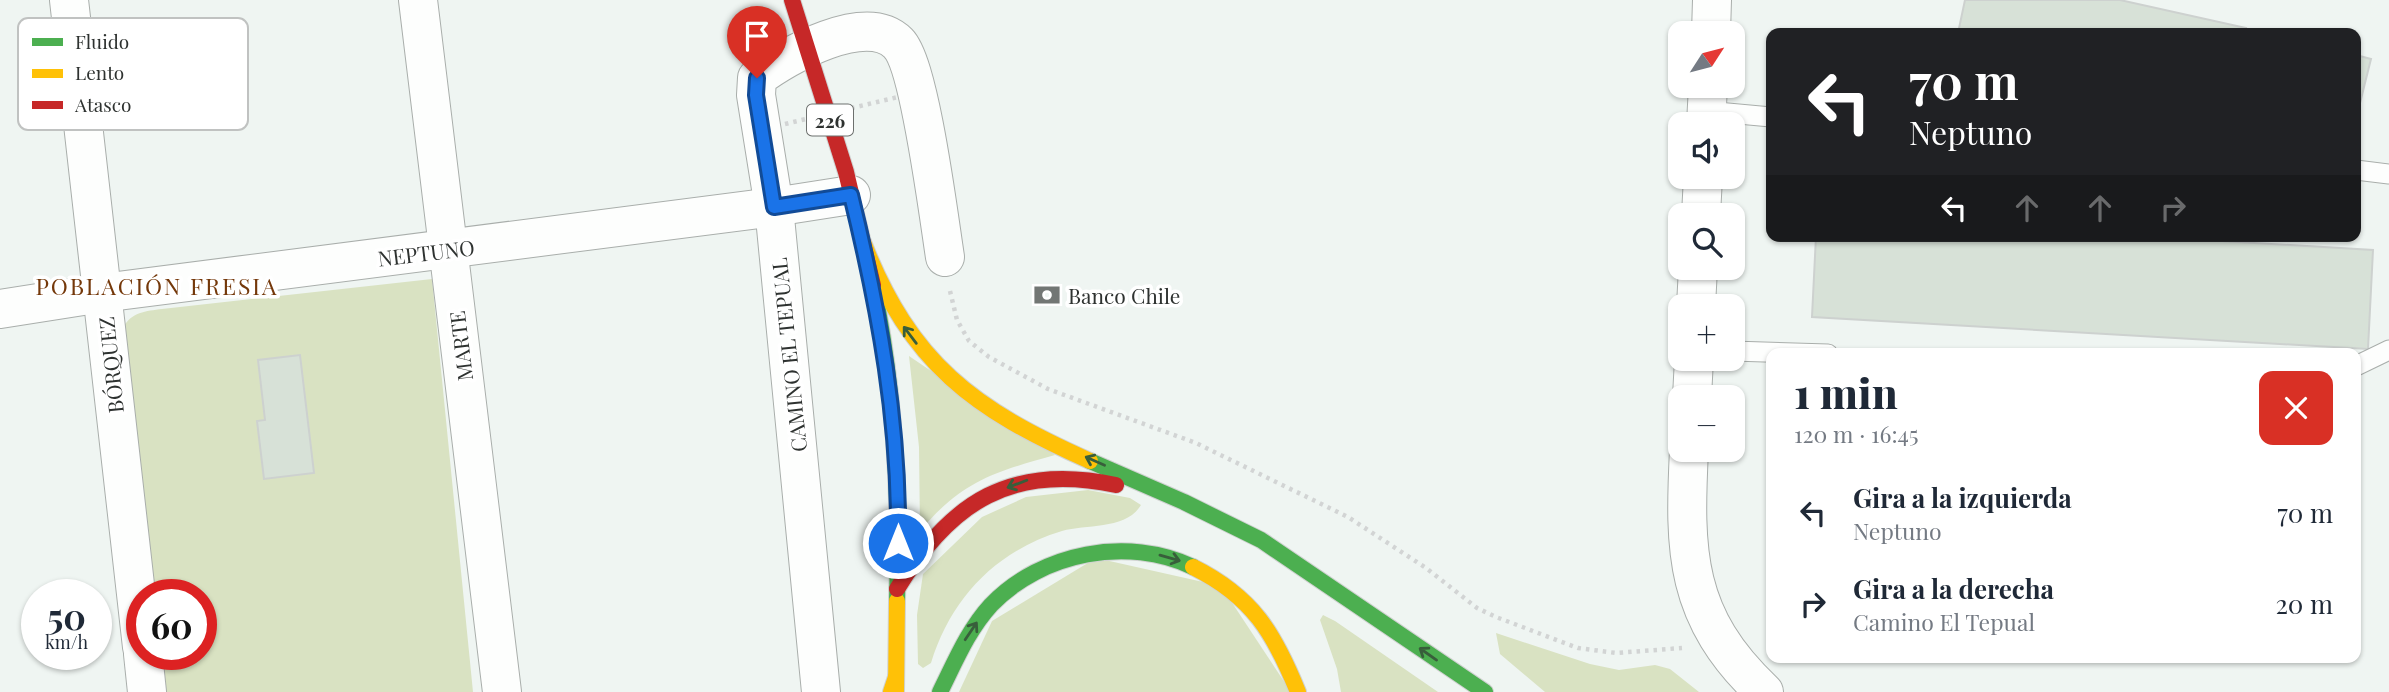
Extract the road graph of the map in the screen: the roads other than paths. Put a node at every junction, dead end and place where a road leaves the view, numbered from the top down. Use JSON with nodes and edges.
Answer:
{"nodes":[{"id":1,"x":69,"y":0,"type":"edge"},
{"id":2,"x":418,"y":0,"type":"edge"},
{"id":3,"x":792,"y":0,"type":"edge"},
{"id":4,"x":1712,"y":0,"type":"edge"},
{"id":5,"x":71,"y":18,"type":"edge"},
{"id":6,"x":1711,"y":21,"type":"edge"},
{"id":7,"x":808,"y":46,"type":"junction"},
{"id":8,"x":1707,"y":107,"type":"edge"},
{"id":9,"x":1766,"y":116,"type":"edge"},
{"id":10,"x":84,"y":130,"type":"edge"},
{"id":11,"x":2361,"y":171,"type":"edge"},
{"id":12,"x":2389,"y":174,"type":"edge"},
{"id":13,"x":851,"y":195,"type":"junction"},
{"id":14,"x":774,"y":207,"type":"junction"},
{"id":15,"x":863,"y":242,"type":"junction"},
{"id":16,"x":448,"y":250,"type":"junction"},
{"id":17,"x":945,"y":257,"type":"road end"},
{"id":18,"x":102,"y":293,"type":"junction"},
{"id":19,"x":0,"y":309,"type":"edge"},
{"id":20,"x":2389,"y":350,"type":"edge"},
{"id":21,"x":1745,"y":351,"type":"edge"},
{"id":22,"x":1766,"y":352,"type":"edge"},
{"id":23,"x":2361,"y":364,"type":"edge"},
{"id":24,"x":1688,"y":462,"type":"edge"},
{"id":25,"x":1180,"y":499,"type":"junction"},
{"id":26,"x":134,"y":579,"type":"edge"},
{"id":27,"x":897,"y":589,"type":"junction"},
{"id":28,"x":145,"y":670,"type":"edge"},
{"id":29,"x":894,"y":687,"type":"edge"},
{"id":30,"x":147,"y":692,"type":"edge"},
{"id":31,"x":502,"y":692,"type":"edge"},
{"id":32,"x":821,"y":692,"type":"edge"},
{"id":33,"x":940,"y":692,"type":"edge"},
{"id":34,"x":1298,"y":692,"type":"edge"},
{"id":35,"x":1485,"y":692,"type":"edge"},
{"id":36,"x":1763,"y":692,"type":"edge"}],
"edges":[{"from":1,"to":5,"type":"street","name":"BÓRQUEZ"},
{"from":2,"to":16,"type":"street","name":"MARTE"},
{"from":3,"to":7,"type":"main road","number":"226"},
{"from":4,"to":6,"type":"street"},
{"from":7,"to":13,"type":"main road","number":"226"},
{"from":7,"to":14,"type":"street","name":"CAMINO EL TEPUAL"},
{"from":7,"to":17,"type":"street"},
{"from":8,"to":9,"type":"lane"},
{"from":10,"to":18,"type":"street","name":"BÓRQUEZ"},
{"from":11,"to":12,"type":"lane"},
{"from":13,"to":14,"type":"street","name":"NEPTUNO"},
{"from":13,"to":15,"type":"main road","number":"226"},
{"from":14,"to":16,"type":"street","name":"NEPTUNO"},
{"from":14,"to":32,"type":"street","name":"CAMINO EL TEPUAL"},
{"from":25,"to":15,"type":"main road","one_way":true},
{"from":15,"to":27,"type":"main road","number":"226"},
{"from":16,"to":18,"type":"street","name":"NEPTUNO"},
{"from":16,"to":31,"type":"street","name":"MARTE"},
{"from":18,"to":19,"type":"street","name":"NEPTUNO"},
{"from":18,"to":26,"type":"street","name":"BÓRQUEZ"},
{"from":20,"to":23,"type":"lane"},
{"from":21,"to":22,"type":"lane"},
{"from":24,"to":36,"type":"street"},
{"from":25,"to":27,"type":"main road","one_way":true},
{"from":35,"to":25,"type":"main road","one_way":true},
{"from":27,"to":29,"type":"main road","number":"226"},
{"from":28,"to":30,"type":"street"},
{"from":33,"to":34,"type":"main road","one_way":true}]}
